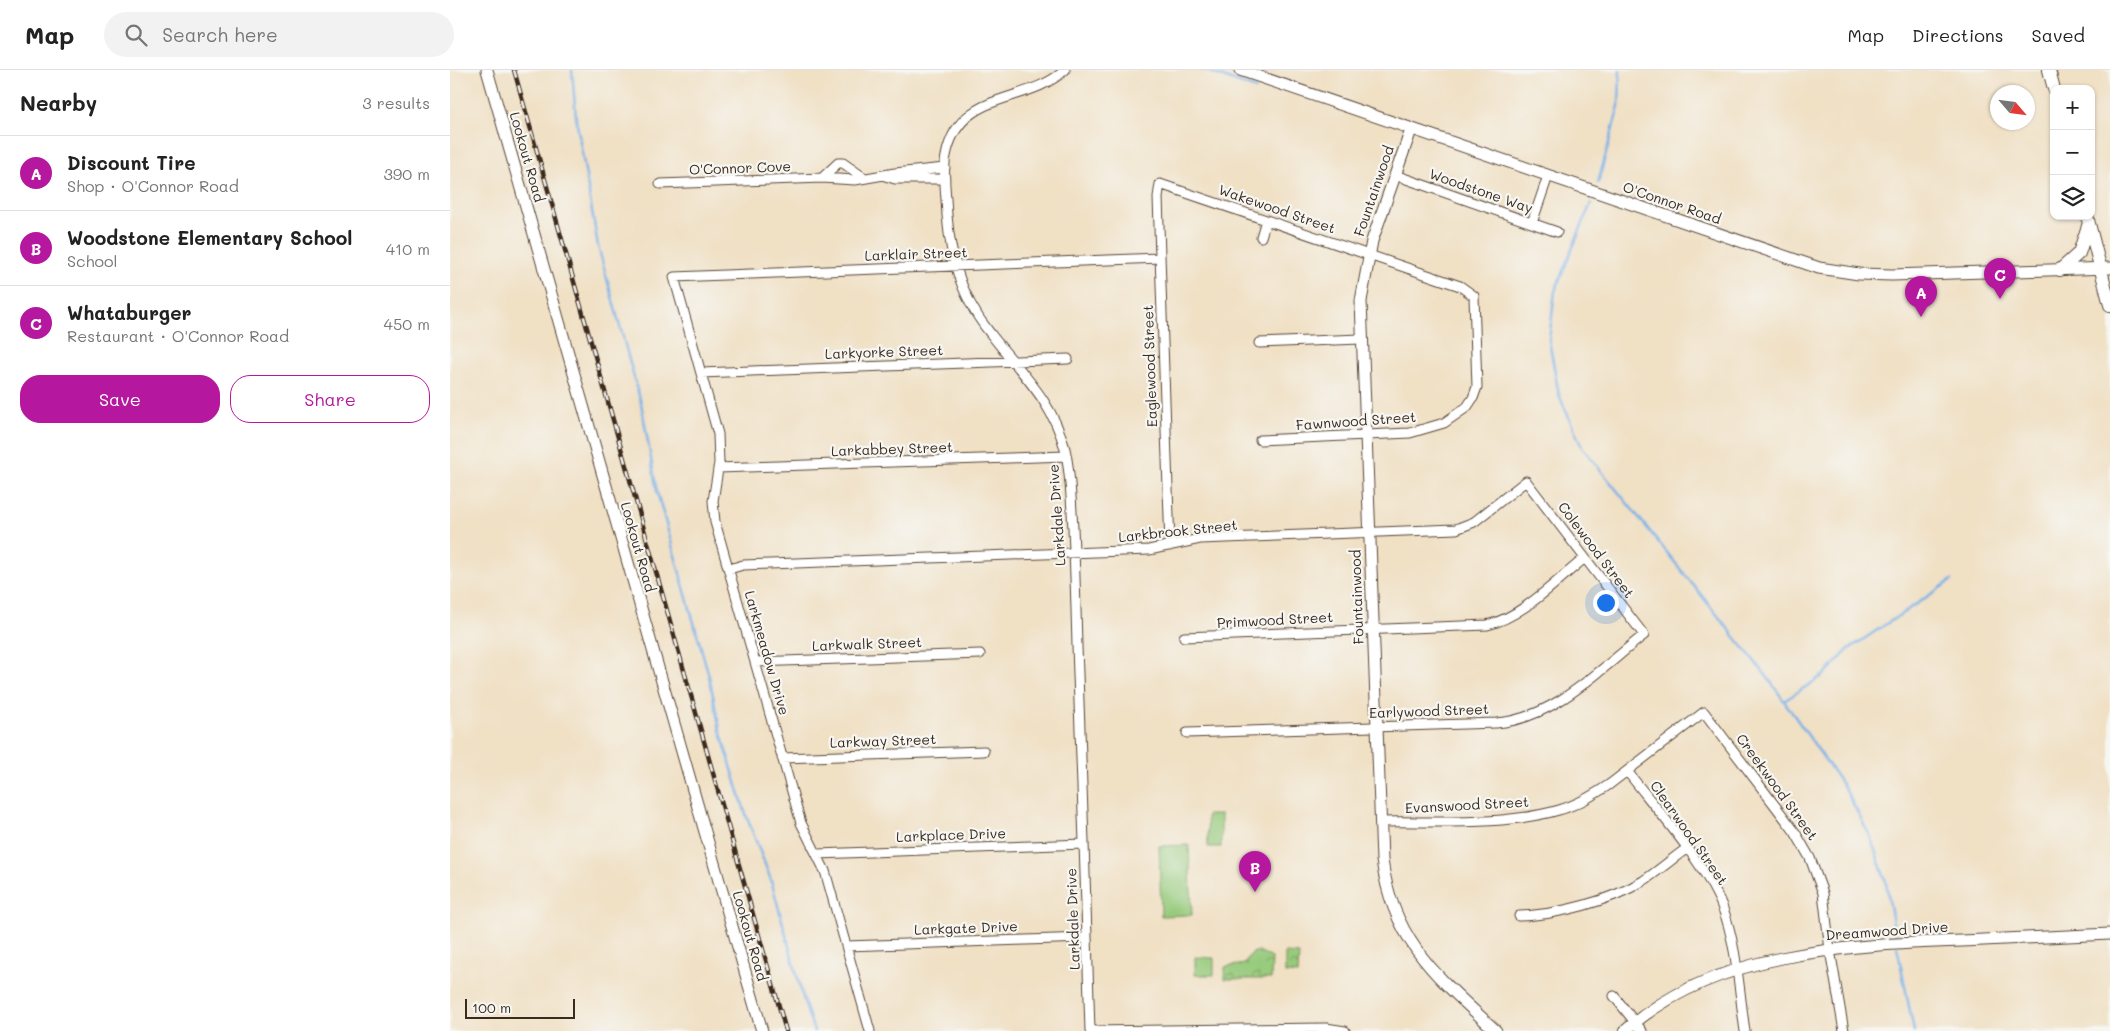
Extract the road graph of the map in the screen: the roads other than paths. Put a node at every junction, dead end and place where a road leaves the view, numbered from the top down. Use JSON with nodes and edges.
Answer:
{"nodes":[{"id":1,"x":487,"y":70,"type":"edge"},
{"id":2,"x":1065,"y":70,"type":"edge"},
{"id":3,"x":1240,"y":70,"type":"edge"},
{"id":4,"x":2049,"y":70,"type":"edge"},
{"id":5,"x":2053,"y":85,"type":"edge"},
{"id":6,"x":1411,"y":130,"type":"junction"},
{"id":7,"x":945,"y":168,"type":"junction"},
{"id":8,"x":885,"y":176,"type":"junction"},
{"id":9,"x":1395,"y":176,"type":"junction"},
{"id":10,"x":1548,"y":176,"type":"junction"},
{"id":11,"x":863,"y":177,"type":"junction"},
{"id":12,"x":822,"y":178,"type":"junction"},
{"id":13,"x":945,"y":179,"type":"junction"},
{"id":14,"x":660,"y":184,"type":"dead end"},
{"id":15,"x":1160,"y":184,"type":"joint"},
{"id":16,"x":1266,"y":220,"type":"junction"},
{"id":17,"x":2088,"y":220,"type":"edge"},
{"id":18,"x":1532,"y":223,"type":"junction"},
{"id":19,"x":1557,"y":232,"type":"dead end"},
{"id":20,"x":1261,"y":237,"type":"dead end"},
{"id":21,"x":1369,"y":254,"type":"junction"},
{"id":22,"x":1160,"y":258,"type":"junction"},
{"id":23,"x":955,"y":266,"type":"junction"},
{"id":24,"x":2105,"y":268,"type":"edge"},
{"id":25,"x":2060,"y":270,"type":"junction"},
{"id":26,"x":674,"y":277,"type":"joint"},
{"id":27,"x":2110,"y":305,"type":"edge"},
{"id":28,"x":1361,"y":339,"type":"junction"},
{"id":29,"x":1259,"y":343,"type":"dead end"},
{"id":30,"x":1068,"y":359,"type":"dead end"},
{"id":31,"x":1014,"y":361,"type":"junction"},
{"id":32,"x":702,"y":373,"type":"junction"},
{"id":33,"x":1473,"y":398,"type":"joint"},
{"id":34,"x":1365,"y":436,"type":"junction"},
{"id":35,"x":1260,"y":440,"type":"dead end"},
{"id":36,"x":1066,"y":456,"type":"junction"},
{"id":37,"x":718,"y":468,"type":"junction"},
{"id":38,"x":1526,"y":481,"type":"joint"},
{"id":39,"x":1369,"y":531,"type":"junction"},
{"id":40,"x":1170,"y":546,"type":"junction"},
{"id":41,"x":1074,"y":554,"type":"junction"},
{"id":42,"x":1585,"y":558,"type":"junction"},
{"id":43,"x":729,"y":569,"type":"junction"},
{"id":44,"x":1373,"y":629,"type":"junction"},
{"id":45,"x":1644,"y":635,"type":"joint"},
{"id":46,"x":1184,"y":638,"type":"dead end"},
{"id":47,"x":980,"y":654,"type":"dead end"},
{"id":48,"x":755,"y":662,"type":"junction"},
{"id":49,"x":1704,"y":712,"type":"joint"},
{"id":50,"x":1376,"y":726,"type":"junction"},
{"id":51,"x":1187,"y":733,"type":"dead end"},
{"id":52,"x":984,"y":751,"type":"dead end"},
{"id":53,"x":782,"y":758,"type":"junction"},
{"id":54,"x":1627,"y":771,"type":"junction"},
{"id":55,"x":1380,"y":822,"type":"junction"},
{"id":56,"x":1084,"y":844,"type":"junction"},
{"id":57,"x":1686,"y":849,"type":"junction"},
{"id":58,"x":818,"y":854,"type":"junction"},
{"id":59,"x":1519,"y":916,"type":"dead end"},
{"id":60,"x":2110,"y":934,"type":"edge"},
{"id":61,"x":1087,"y":938,"type":"junction"},
{"id":62,"x":846,"y":946,"type":"junction"},
{"id":63,"x":1830,"y":950,"type":"junction"},
{"id":64,"x":1736,"y":971,"type":"junction"},
{"id":65,"x":1614,"y":996,"type":"dead end"},
{"id":66,"x":1638,"y":1026,"type":"edge"},
{"id":67,"x":1190,"y":1030,"type":"edge"},
{"id":68,"x":1285,"y":1030,"type":"edge"},
{"id":69,"x":762,"y":1031,"type":"edge"},
{"id":70,"x":870,"y":1031,"type":"edge"},
{"id":71,"x":1091,"y":1031,"type":"edge"},
{"id":72,"x":1345,"y":1031,"type":"edge"},
{"id":73,"x":1496,"y":1031,"type":"edge"},
{"id":74,"x":1625,"y":1031,"type":"edge"},
{"id":75,"x":1745,"y":1031,"type":"edge"},
{"id":76,"x":1844,"y":1031,"type":"edge"}],
"edges":[{"from":1,"to":69,"type":"street","name":"Lookout Road"},
{"from":2,"to":7,"type":"street","name":"Larkdale Drive"},
{"from":3,"to":6,"type":"street","name":"O'Connor Road"},
{"from":4,"to":5,"type":"main road"},
{"from":6,"to":9,"type":"street","name":"Fountainwood"},
{"from":6,"to":10,"type":"street","name":"O'Connor Road"},
{"from":7,"to":8,"type":"street","name":"O'Connor Cove"},
{"from":7,"to":13,"type":"street","name":"Larkdale Drive"},
{"from":8,"to":11,"type":"street","name":"O'Connor Cove"},
{"from":8,"to":13,"type":"street","name":"O'Connor Cove"},
{"from":9,"to":18,"type":"street","name":"Woodstone Way"},
{"from":9,"to":21,"type":"street","name":"Fountainwood"},
{"from":10,"to":18,"type":"street"},
{"from":10,"to":25,"type":"street","name":"O'Connor Road"},
{"from":11,"to":12,"type":"street","name":"O'Connor Cove"},
{"from":11,"to":12,"type":"street"},
{"from":12,"to":14,"type":"street","name":"O'Connor Cove"},
{"from":13,"to":23,"type":"street","name":"Larkdale Drive"},
{"from":15,"to":16,"type":"street","name":"Wakewood Street"},
{"from":15,"to":22,"type":"street","name":"Eaglewood Street"},
{"from":16,"to":20,"type":"street"},
{"from":16,"to":21,"type":"street","name":"Wakewood Street"},
{"from":17,"to":24,"type":"main road"},
{"from":17,"to":25,"type":"main road"},
{"from":18,"to":19,"type":"street","name":"Woodstone Way"},
{"from":21,"to":28,"type":"street","name":"Fountainwood"},
{"from":21,"to":33,"type":"street","name":"Wakewood Street"},
{"from":22,"to":23,"type":"street","name":"Larklair Street"},
{"from":22,"to":40,"type":"street","name":"Eaglewood Street"},
{"from":23,"to":26,"type":"street","name":"Larklair Street"},
{"from":23,"to":31,"type":"street","name":"Larkdale Drive"},
{"from":24,"to":25,"type":"street","name":"O'Connor Road"},
{"from":24,"to":27,"type":"main road"},
{"from":26,"to":32,"type":"street","name":"Larkmeadow Drive"},
{"from":28,"to":29,"type":"street"},
{"from":28,"to":34,"type":"street","name":"Fountainwood"},
{"from":30,"to":31,"type":"street","name":"Larkyorke Street"},
{"from":31,"to":32,"type":"street","name":"Larkyorke Street"},
{"from":31,"to":36,"type":"street","name":"Larkdale Drive"},
{"from":32,"to":37,"type":"street","name":"Larkmeadow Drive"},
{"from":33,"to":34,"type":"street","name":"Fawnwood Street"},
{"from":34,"to":35,"type":"street","name":"Fawnwood Street"},
{"from":34,"to":39,"type":"street","name":"Fountainwood"},
{"from":36,"to":37,"type":"street","name":"Larkabbey Street"},
{"from":36,"to":41,"type":"street","name":"Larkdale Drive"},
{"from":37,"to":43,"type":"street","name":"Larkmeadow Drive"},
{"from":38,"to":39,"type":"street","name":"Larkbrook Street"},
{"from":38,"to":42,"type":"street","name":"Colewood Street"},
{"from":39,"to":40,"type":"street","name":"Larkbrook Street"},
{"from":39,"to":44,"type":"street","name":"Fountainwood"},
{"from":40,"to":41,"type":"street","name":"Larkbrook Street"},
{"from":41,"to":43,"type":"street","name":"Larkbrook Street"},
{"from":41,"to":56,"type":"street","name":"Larkdale Drive"},
{"from":42,"to":44,"type":"street","name":"Primwood Street"},
{"from":42,"to":45,"type":"street","name":"Colewood Street"},
{"from":43,"to":48,"type":"street","name":"Larkmeadow Drive"},
{"from":44,"to":46,"type":"street","name":"Primwood Street"},
{"from":44,"to":50,"type":"street","name":"Fountainwood"},
{"from":45,"to":50,"type":"street","name":"Earlywood Street"},
{"from":47,"to":48,"type":"street","name":"Larkwalk Street"},
{"from":48,"to":53,"type":"street","name":"Larkmeadow Drive"},
{"from":49,"to":54,"type":"street","name":"Evanswood Street"},
{"from":49,"to":63,"type":"street","name":"Creekwood Street"},
{"from":50,"to":51,"type":"street","name":"Earlywood Street"},
{"from":50,"to":55,"type":"street","name":"Fountainwood"},
{"from":52,"to":53,"type":"street","name":"Larkway Street"},
{"from":53,"to":58,"type":"street","name":"Larkmeadow Drive"},
{"from":54,"to":55,"type":"street","name":"Evanswood Street"},
{"from":54,"to":57,"type":"street","name":"Clearwood Street"},
{"from":55,"to":73,"type":"street","name":"Fountainwood"},
{"from":56,"to":58,"type":"street","name":"Larkplace Drive"},
{"from":56,"to":61,"type":"street","name":"Larkdale Drive"},
{"from":57,"to":59,"type":"street"},
{"from":57,"to":64,"type":"street","name":"Clearwood Street"},
{"from":58,"to":62,"type":"street","name":"Larkmeadow Drive"},
{"from":60,"to":63,"type":"street","name":"Dreamwood Drive"},
{"from":61,"to":62,"type":"street","name":"Larkgate Drive"},
{"from":61,"to":71,"type":"street","name":"Larkdale Drive"},
{"from":62,"to":70,"type":"street","name":"Larkmeadow Drive"},
{"from":63,"to":64,"type":"street","name":"Dreamwood Drive"},
{"from":63,"to":76,"type":"street","name":"Creekwood Street"},
{"from":64,"to":66,"type":"street","name":"Dreamwood Drive"},
{"from":64,"to":75,"type":"street","name":"Clearwood Street"},
{"from":65,"to":66,"type":"street"},
{"from":66,"to":74,"type":"street","name":"Dreamwood Drive"},
{"from":67,"to":68,"type":"street"},
{"from":67,"to":71,"type":"street"},
{"from":68,"to":72,"type":"street"}]}
